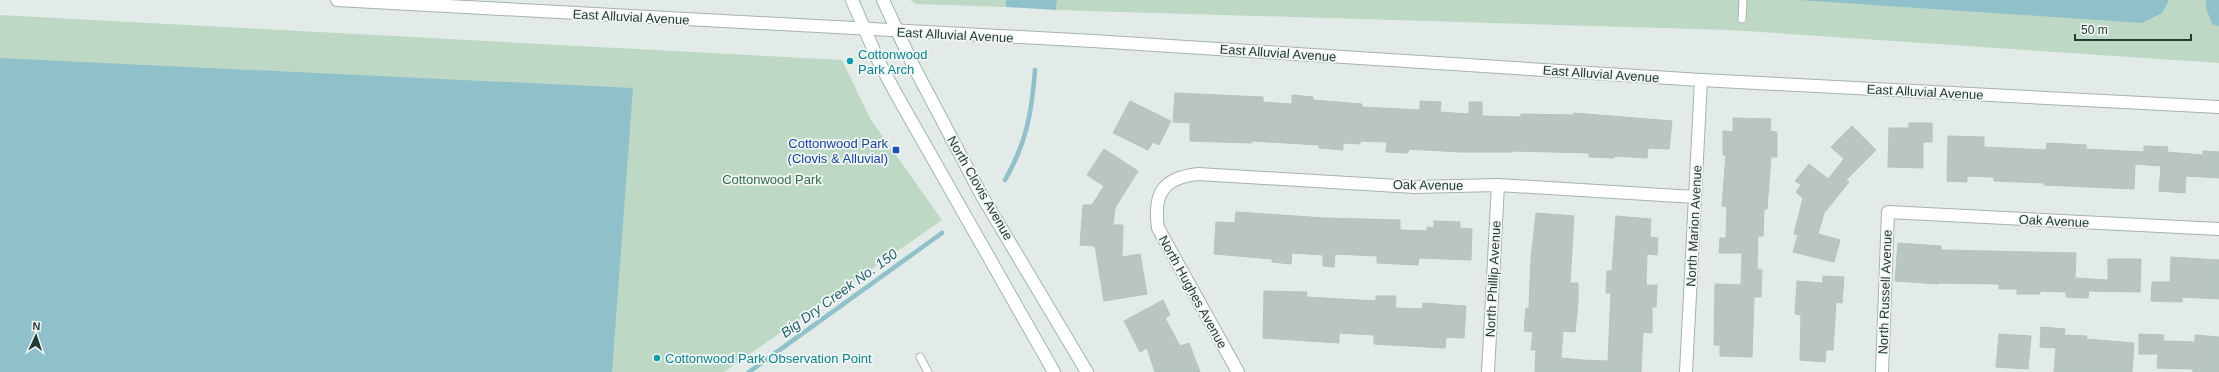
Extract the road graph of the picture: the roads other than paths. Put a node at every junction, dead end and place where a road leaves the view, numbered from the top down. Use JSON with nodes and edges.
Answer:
{"nodes":[{"id":1,"x":337,"y":0,"type":"edge"},
{"id":2,"x":852,"y":0,"type":"edge"},
{"id":3,"x":883,"y":0,"type":"edge"},
{"id":4,"x":1743,"y":0,"type":"edge"},
{"id":5,"x":1742,"y":19,"type":"dead end"},
{"id":6,"x":864,"y":30,"type":"junction"},
{"id":7,"x":896,"y":32,"type":"junction"},
{"id":8,"x":1701,"y":80,"type":"junction"},
{"id":9,"x":2219,"y":107,"type":"edge"},
{"id":10,"x":1498,"y":185,"type":"junction"},
{"id":11,"x":1164,"y":187,"type":"joint"},
{"id":12,"x":1695,"y":197,"type":"junction"},
{"id":13,"x":1888,"y":212,"type":"joint"},
{"id":14,"x":2219,"y":230,"type":"edge"},
{"id":15,"x":920,"y":358,"type":"dead end"},
{"id":16,"x":928,"y":372,"type":"edge"},
{"id":17,"x":1054,"y":372,"type":"edge"},
{"id":18,"x":1087,"y":372,"type":"edge"},
{"id":19,"x":1238,"y":372,"type":"edge"},
{"id":20,"x":1488,"y":372,"type":"edge"},
{"id":21,"x":1686,"y":372,"type":"edge"},
{"id":22,"x":1882,"y":372,"type":"edge"}],
"edges":[{"from":1,"to":6,"type":"street","name":"East Alluvial Avenue"},
{"from":2,"to":6,"type":"street"},
{"from":3,"to":7,"type":"street","name":"North Clovis Avenue"},
{"from":4,"to":5,"type":"lane"},
{"from":6,"to":7,"type":"street","name":"East Alluvial Avenue"},
{"from":6,"to":17,"type":"street"},
{"from":7,"to":8,"type":"street","name":"East Alluvial Avenue"},
{"from":7,"to":18,"type":"street","name":"North Clovis Avenue"},
{"from":8,"to":9,"type":"street","name":"East Alluvial Avenue"},
{"from":8,"to":12,"type":"street","name":"North Marion Avenue"},
{"from":10,"to":11,"type":"street","name":"Oak Avenue"},
{"from":10,"to":12,"type":"street","name":"Oak Avenue"},
{"from":10,"to":20,"type":"street","name":"North Phillip Avenue"},
{"from":11,"to":19,"type":"street","name":"North Hughes Avenue"},
{"from":12,"to":21,"type":"street","name":"North Marion Avenue"},
{"from":13,"to":14,"type":"street","name":"Oak Avenue"},
{"from":13,"to":22,"type":"street","name":"North Russell Avenue"},
{"from":15,"to":16,"type":"lane"}]}
